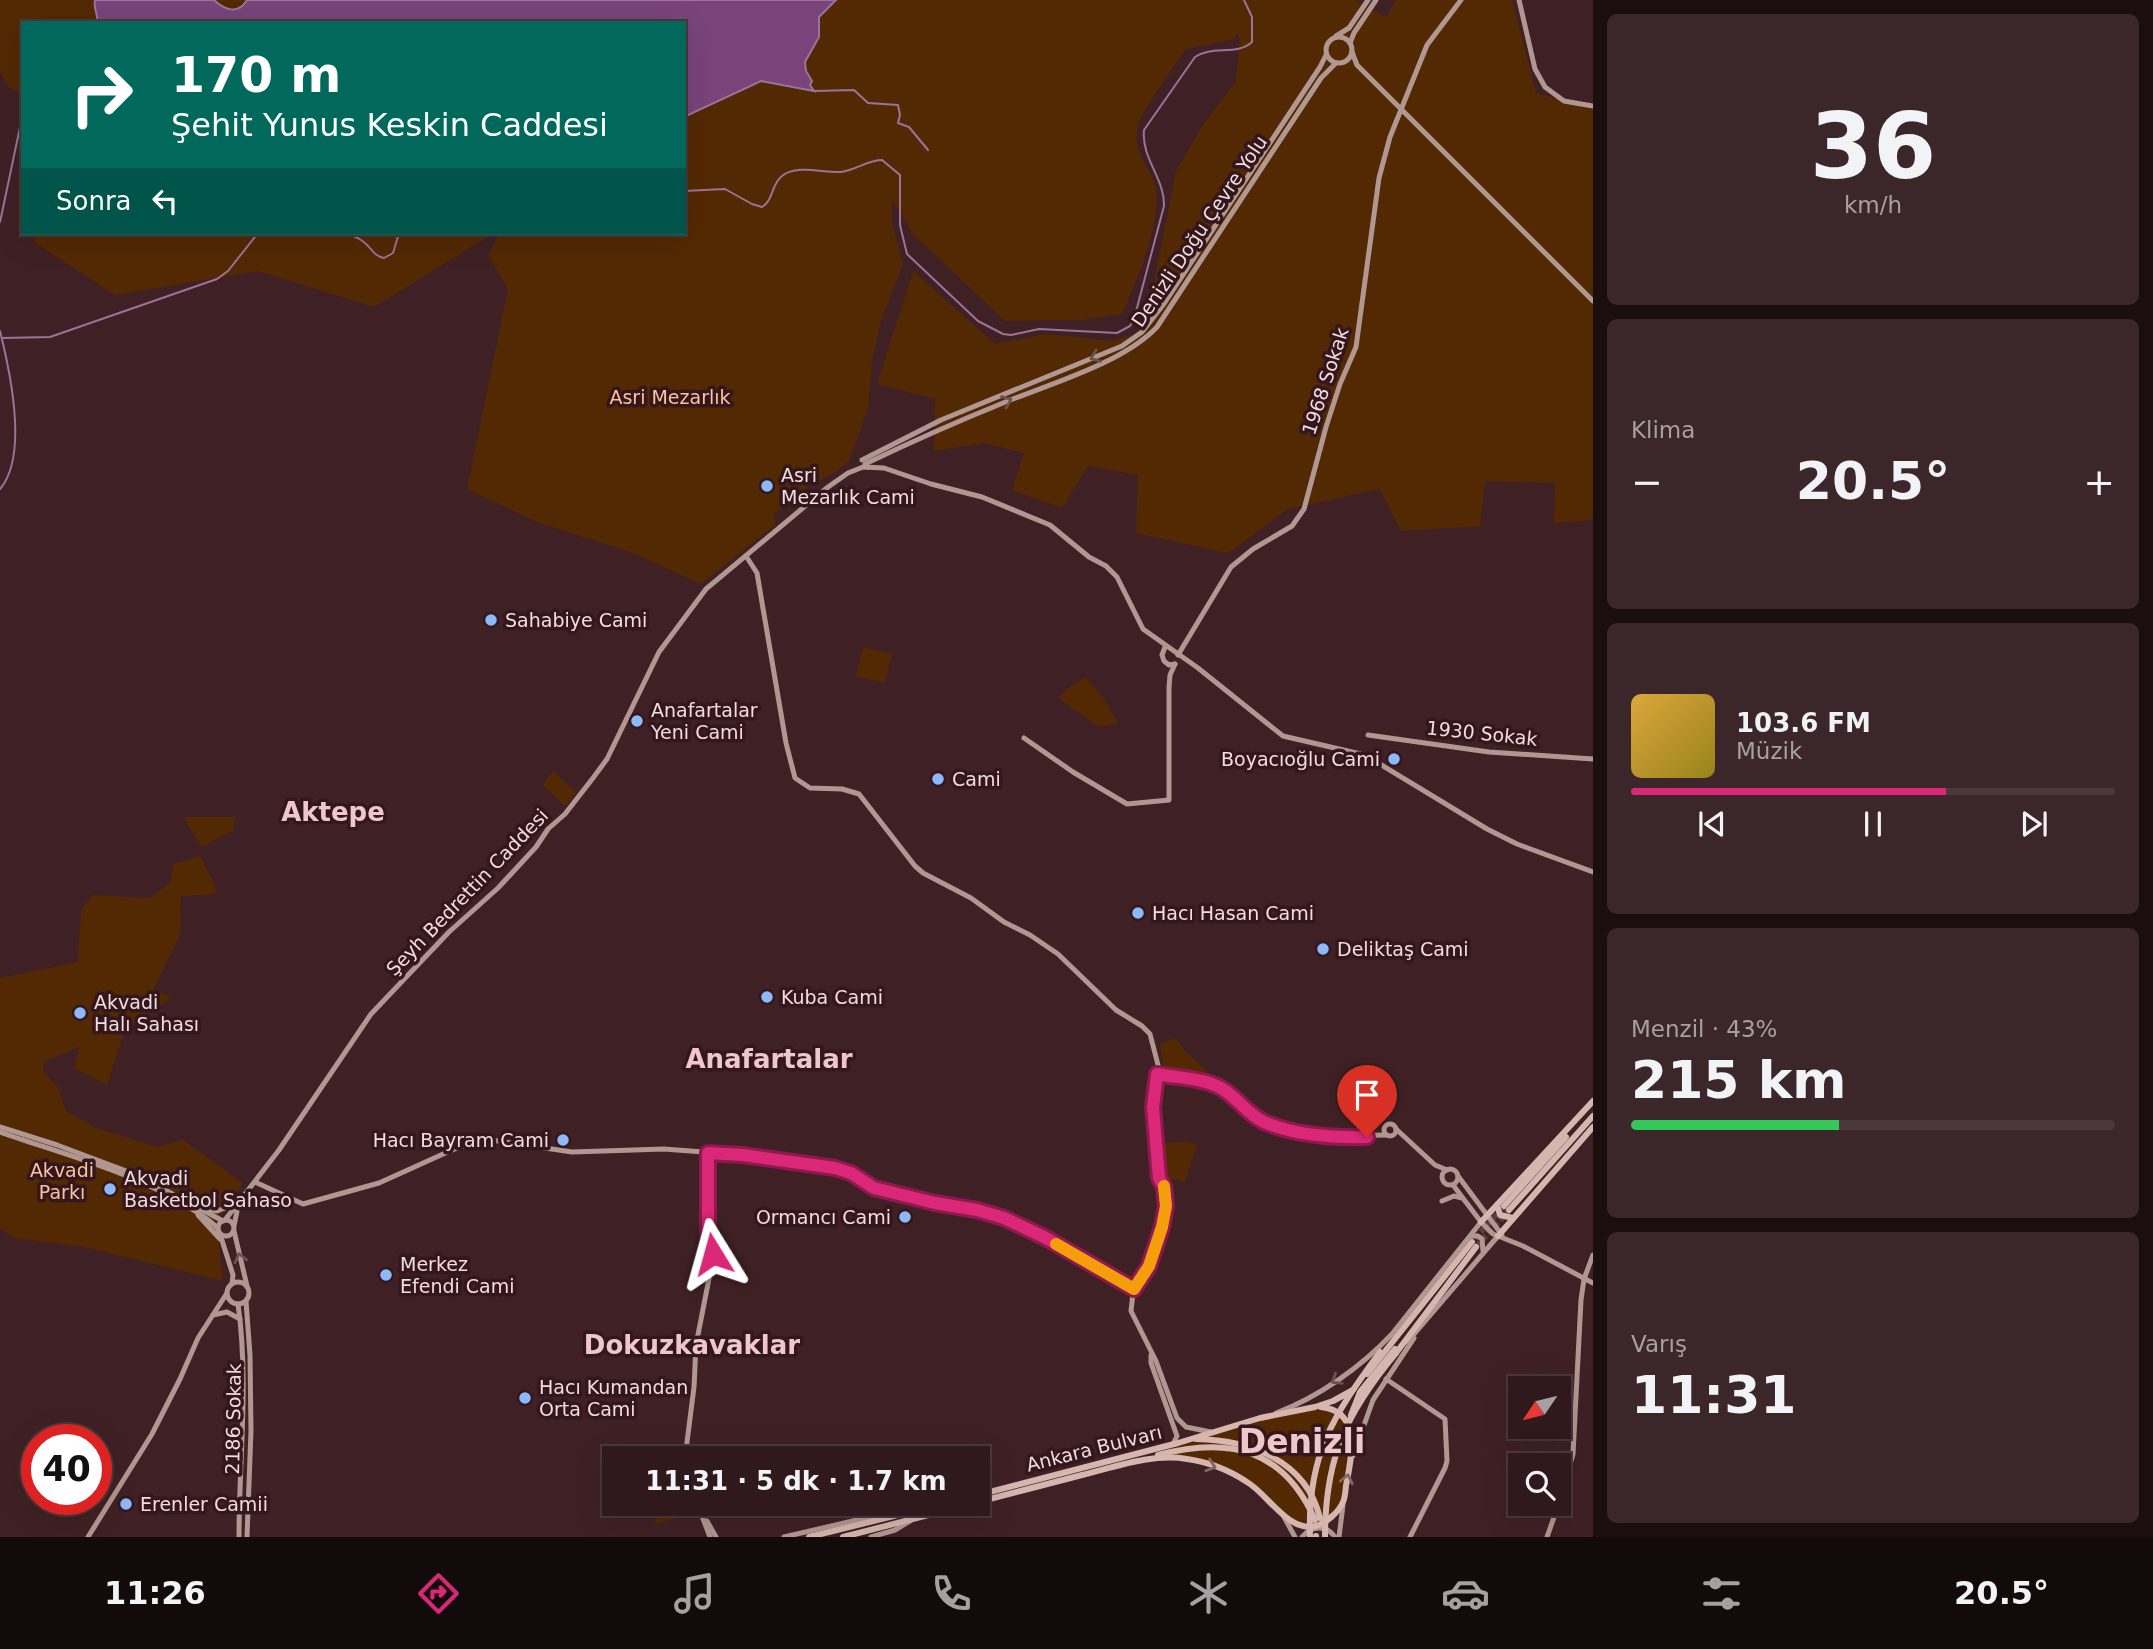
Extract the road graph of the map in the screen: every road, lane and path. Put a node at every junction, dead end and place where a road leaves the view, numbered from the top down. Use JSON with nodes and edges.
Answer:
{"nodes":[{"id":1,"x":1368,"y":0,"type":"edge"},
{"id":2,"x":1376,"y":0,"type":"edge"},
{"id":3,"x":1461,"y":0,"type":"edge"},
{"id":4,"x":1519,"y":0,"type":"edge"},
{"id":5,"x":1335,"y":37,"type":"junction"},
{"id":6,"x":1350,"y":43,"type":"junction"},
{"id":7,"x":1352,"y":52,"type":"junction"},
{"id":8,"x":1326,"y":55,"type":"junction"},
{"id":9,"x":1338,"y":63,"type":"junction"},
{"id":10,"x":1357,"y":65,"type":"junction"},
{"id":11,"x":1593,"y":106,"type":"edge"},
{"id":12,"x":1400,"y":108,"type":"junction"},
{"id":13,"x":1593,"y":300,"type":"edge"},
{"id":14,"x":863,"y":465,"type":"junction"},
{"id":15,"x":746,"y":556,"type":"junction"},
{"id":16,"x":1165,"y":646,"type":"junction"},
{"id":17,"x":1180,"y":656,"type":"junction"},
{"id":18,"x":1166,"y":663,"type":"junction"},
{"id":19,"x":1175,"y":664,"type":"junction"},
{"id":20,"x":1170,"y":676,"type":"junction"},
{"id":21,"x":1368,"y":735,"type":"dead end"},
{"id":22,"x":1024,"y":738,"type":"dead end"},
{"id":23,"x":1593,"y":759,"type":"edge"},
{"id":24,"x":1593,"y":872,"type":"edge"},
{"id":25,"x":1157,"y":1074,"type":"junction"},
{"id":26,"x":1593,"y":1101,"type":"edge"},
{"id":27,"x":1593,"y":1107,"type":"edge"},
{"id":28,"x":1593,"y":1115,"type":"edge"},
{"id":29,"x":1385,"y":1127,"type":"junction"},
{"id":30,"x":1593,"y":1127,"type":"edge"},
{"id":31,"x":1396,"y":1129,"type":"junction"},
{"id":32,"x":0,"y":1130,"type":"edge"},
{"id":33,"x":1389,"y":1135,"type":"junction"},
{"id":34,"x":1372,"y":1136,"type":"junction"},
{"id":35,"x":1411,"y":1144,"type":"junction"},
{"id":36,"x":708,"y":1153,"type":"junction"},
{"id":37,"x":1455,"y":1164,"type":"dead end"},
{"id":38,"x":1437,"y":1166,"type":"junction"},
{"id":39,"x":1447,"y":1170,"type":"junction"},
{"id":40,"x":1458,"y":1176,"type":"junction"},
{"id":41,"x":1442,"y":1179,"type":"junction"},
{"id":42,"x":255,"y":1182,"type":"junction"},
{"id":43,"x":1453,"y":1185,"type":"junction"},
{"id":44,"x":1465,"y":1200,"type":"junction"},
{"id":45,"x":1442,"y":1201,"type":"dead end"},
{"id":46,"x":239,"y":1203,"type":"junction"},
{"id":47,"x":1503,"y":1207,"type":"junction"},
{"id":48,"x":194,"y":1208,"type":"junction"},
{"id":49,"x":1487,"y":1216,"type":"junction"},
{"id":50,"x":1513,"y":1218,"type":"junction"},
{"id":51,"x":223,"y":1220,"type":"junction"},
{"id":52,"x":1481,"y":1222,"type":"junction"},
{"id":53,"x":234,"y":1228,"type":"junction"},
{"id":54,"x":219,"y":1231,"type":"junction"},
{"id":55,"x":1501,"y":1235,"type":"junction"},
{"id":56,"x":1471,"y":1243,"type":"junction"},
{"id":57,"x":223,"y":1245,"type":"junction"},
{"id":58,"x":1482,"y":1254,"type":"junction"},
{"id":59,"x":1593,"y":1255,"type":"edge"},
{"id":60,"x":1584,"y":1279,"type":"junction"},
{"id":61,"x":1593,"y":1283,"type":"edge"},
{"id":62,"x":232,"y":1284,"type":"junction"},
{"id":63,"x":247,"y":1286,"type":"junction"},
{"id":64,"x":1134,"y":1289,"type":"junction"},
{"id":65,"x":227,"y":1293,"type":"junction"},
{"id":66,"x":246,"y":1301,"type":"junction"},
{"id":67,"x":236,"y":1303,"type":"junction"},
{"id":68,"x":219,"y":1308,"type":"junction"},
{"id":69,"x":211,"y":1317,"type":"junction"},
{"id":70,"x":240,"y":1319,"type":"junction"},
{"id":71,"x":1420,"y":1325,"type":"junction"},
{"id":72,"x":1405,"y":1327,"type":"junction"},
{"id":73,"x":1392,"y":1334,"type":"junction"},
{"id":74,"x":1380,"y":1352,"type":"junction"},
{"id":75,"x":1151,"y":1355,"type":"junction"},
{"id":76,"x":1386,"y":1379,"type":"junction"},
{"id":77,"x":1315,"y":1407,"type":"junction"},
{"id":78,"x":1260,"y":1418,"type":"junction"},
{"id":79,"x":1214,"y":1431,"type":"junction"},
{"id":80,"x":1350,"y":1431,"type":"junction"},
{"id":81,"x":1191,"y":1439,"type":"junction"},
{"id":82,"x":1172,"y":1445,"type":"junction"},
{"id":83,"x":687,"y":1446,"type":"edge"},
{"id":84,"x":1353,"y":1456,"type":"junction"},
{"id":85,"x":1142,"y":1460,"type":"junction"},
{"id":86,"x":1571,"y":1461,"type":"edge"},
{"id":87,"x":990,"y":1492,"type":"edge"},
{"id":88,"x":990,"y":1500,"type":"edge"},
{"id":89,"x":1343,"y":1502,"type":"junction"},
{"id":90,"x":874,"y":1516,"type":"edge"},
{"id":91,"x":912,"y":1516,"type":"junction"},
{"id":92,"x":1554,"y":1516,"type":"edge"},
{"id":93,"x":702,"y":1517,"type":"joint"},
{"id":94,"x":1284,"y":1517,"type":"junction"},
{"id":95,"x":88,"y":1537,"type":"edge"},
{"id":96,"x":239,"y":1537,"type":"edge"},
{"id":97,"x":247,"y":1537,"type":"edge"},
{"id":98,"x":710,"y":1537,"type":"edge"},
{"id":99,"x":716,"y":1537,"type":"edge"},
{"id":100,"x":784,"y":1537,"type":"edge"},
{"id":101,"x":809,"y":1537,"type":"edge"},
{"id":102,"x":843,"y":1537,"type":"edge"},
{"id":103,"x":871,"y":1537,"type":"edge"},
{"id":104,"x":1295,"y":1537,"type":"edge"},
{"id":105,"x":1302,"y":1537,"type":"edge"},
{"id":106,"x":1310,"y":1537,"type":"edge"},
{"id":107,"x":1325,"y":1537,"type":"edge"},
{"id":108,"x":1337,"y":1537,"type":"edge"},
{"id":109,"x":1410,"y":1537,"type":"edge"},
{"id":110,"x":1546,"y":1537,"type":"edge"}],
"edges":[{"from":1,"to":5,"type":"main road"},
{"from":2,"to":6,"type":"main road"},
{"from":3,"to":12,"type":"main road","name":"1968 Sokak"},
{"from":4,"to":11,"type":"main road"},
{"from":5,"to":6,"type":"main road"},
{"from":5,"to":8,"type":"main road","name":"Denizli Doğu Çevre Yolu"},
{"from":6,"to":7,"type":"main road"},
{"from":7,"to":9,"type":"main road","name":"Denizli Doğu Çevre Yolu"},
{"from":7,"to":10,"type":"main road"},
{"from":8,"to":9,"type":"main road"},
{"from":8,"to":14,"type":"main road","name":"Denizli Doğu Çevre Yolu","one_way":true},
{"from":9,"to":10,"type":"main road"},
{"from":14,"to":9,"type":"main road","name":"Denizli Doğu Çevre Yolu","one_way":true},
{"from":10,"to":12,"type":"main road"},
{"from":12,"to":13,"type":"main road"},
{"from":12,"to":17,"type":"main road","name":"1968 Sokak"},
{"from":14,"to":15,"type":"main road","name":"Şeyh Bedrettin Caddesi"},
{"from":14,"to":16,"type":"main road"},
{"from":15,"to":25,"type":"main road"},
{"from":15,"to":42,"type":"main road","name":"Şeyh Bedrettin Caddesi"},
{"from":16,"to":17,"type":"main road"},
{"from":16,"to":18,"type":"main road"},
{"from":17,"to":19,"type":"main road","name":"1968 Sokak"},
{"from":17,"to":24,"type":"main road"},
{"from":18,"to":19,"type":"main road"},
{"from":18,"to":20,"type":"main road"},
{"from":19,"to":20,"type":"main road","name":"1968 Sokak"},
{"from":20,"to":22,"type":"main road"},
{"from":21,"to":23,"type":"main road","name":"1930 Sokak"},
{"from":25,"to":34,"type":"main road"},
{"from":25,"to":64,"type":"main road"},
{"from":26,"to":47,"type":"main road"},
{"from":27,"to":47,"type":"main road"},
{"from":28,"to":47,"type":"main road"},
{"from":29,"to":31,"type":"main road"},
{"from":29,"to":33,"type":"main road"},
{"from":29,"to":34,"type":"main road"},
{"from":30,"to":50,"type":"main road"},
{"from":31,"to":33,"type":"main road"},
{"from":31,"to":35,"type":"main road"},
{"from":32,"to":48,"type":"main road"},
{"from":33,"to":34,"type":"main road"},
{"from":33,"to":35,"type":"main road"},
{"from":35,"to":38,"type":"main road"},
{"from":36,"to":42,"type":"main road"},
{"from":36,"to":64,"type":"main road"},
{"from":36,"to":83,"type":"main road"},
{"from":37,"to":38,"type":"main road"},
{"from":38,"to":39,"type":"main road"},
{"from":38,"to":41,"type":"main road"},
{"from":39,"to":40,"type":"main road"},
{"from":39,"to":41,"type":"main road"},
{"from":40,"to":43,"type":"main road"},
{"from":40,"to":49,"type":"main road"},
{"from":41,"to":43,"type":"main road"},
{"from":42,"to":46,"type":"main road","name":"Şeyh Bedrettin Caddesi"},
{"from":43,"to":44,"type":"main road"},
{"from":44,"to":45,"type":"main road"},
{"from":44,"to":52,"type":"main road"},
{"from":46,"to":48,"type":"main road"},
{"from":46,"to":51,"type":"main road","name":"Şeyh Bedrettin Caddesi"},
{"from":46,"to":53,"type":"main road","name":"Şeyh Bedrettin Caddesi"},
{"from":47,"to":49,"type":"main road"},
{"from":47,"to":50,"type":"main road"},
{"from":48,"to":51,"type":"main road"},
{"from":48,"to":54,"type":"main road"},
{"from":48,"to":57,"type":"main road"},
{"from":49,"to":52,"type":"main road"},
{"from":49,"to":55,"type":"main road"},
{"from":50,"to":55,"type":"main road"},
{"from":51,"to":53,"type":"main road"},
{"from":51,"to":54,"type":"main road","name":"Şeyh Bedrettin Caddesi"},
{"from":52,"to":55,"type":"main road"},
{"from":52,"to":56,"type":"main road"},
{"from":53,"to":54,"type":"main road"},
{"from":63,"to":53,"type":"main road","name":"Şeyh Bedrettin Caddesi","one_way":true},
{"from":54,"to":57,"type":"main road"},
{"from":55,"to":58,"type":"main road"},
{"from":55,"to":60,"type":"main road"},
{"from":56,"to":58,"type":"main road"},
{"from":56,"to":71,"type":"main road"},
{"from":56,"to":72,"type":"main road"},
{"from":56,"to":73,"type":"main road"},
{"from":57,"to":62,"type":"main road"},
{"from":58,"to":71,"type":"main road"},
{"from":59,"to":60,"type":"main road"},
{"from":60,"to":61,"type":"main road"},
{"from":60,"to":86,"type":"main road"},
{"from":62,"to":63,"type":"main road"},
{"from":62,"to":65,"type":"main road"},
{"from":63,"to":66,"type":"main road"},
{"from":64,"to":75,"type":"main road"},
{"from":65,"to":67,"type":"main road"},
{"from":65,"to":68,"type":"main road"},
{"from":66,"to":67,"type":"main road"},
{"from":66,"to":97,"type":"main road","name":"2186 Sokak"},
{"from":67,"to":68,"type":"main road"},
{"from":67,"to":70,"type":"main road","name":"2186 Sokak"},
{"from":68,"to":69,"type":"main road"},
{"from":69,"to":70,"type":"main road"},
{"from":69,"to":95,"type":"main road"},
{"from":70,"to":96,"type":"main road","name":"2186 Sokak"},
{"from":71,"to":76,"type":"main road"},
{"from":71,"to":80,"type":"main road"},
{"from":71,"to":107,"type":"main road","bridge":true},
{"from":72,"to":74,"type":"main road"},
{"from":72,"to":77,"type":"main road","name":"Ankara Bulvarı"},
{"from":73,"to":74,"type":"main road"},
{"from":73,"to":78,"type":"main road","one_way":true},
{"from":74,"to":106,"type":"main road","bridge":true},
{"from":75,"to":79,"type":"main road"},
{"from":75,"to":82,"type":"main road"},
{"from":76,"to":84,"type":"main road"},
{"from":76,"to":109,"type":"main road"},
{"from":77,"to":78,"type":"main road","name":"Ankara Bulvarı"},
{"from":77,"to":80,"type":"main road"},
{"from":78,"to":79,"type":"main road","name":"Ankara Bulvarı"},
{"from":79,"to":81,"type":"main road","name":"Ankara Bulvarı"},
{"from":80,"to":84,"type":"main road"},
{"from":81,"to":82,"type":"main road","name":"Ankara Bulvarı"},
{"from":81,"to":85,"type":"main road","name":"Ankara Bulvarı"},
{"from":82,"to":87,"type":"main road","name":"Ankara Bulvarı"},
{"from":89,"to":84,"type":"main road","one_way":true},
{"from":85,"to":88,"type":"main road","name":"Ankara Bulvarı"},
{"from":85,"to":94,"type":"main road","name":"Ankara Bulvarı","one_way":true},
{"from":89,"to":94,"type":"main road"},
{"from":89,"to":108,"type":"main road"},
{"from":90,"to":100,"type":"main road"},
{"from":91,"to":101,"type":"main road","name":"Ankara Bulvarı"},
{"from":91,"to":102,"type":"main road","name":"Ankara Bulvarı"},
{"from":91,"to":103,"type":"main road"},
{"from":92,"to":110,"type":"main road"},
{"from":93,"to":98,"type":"main road"},
{"from":93,"to":99,"type":"main road"},
{"from":94,"to":104,"type":"main road"},
{"from":105,"to":108,"type":"main road"}]}
